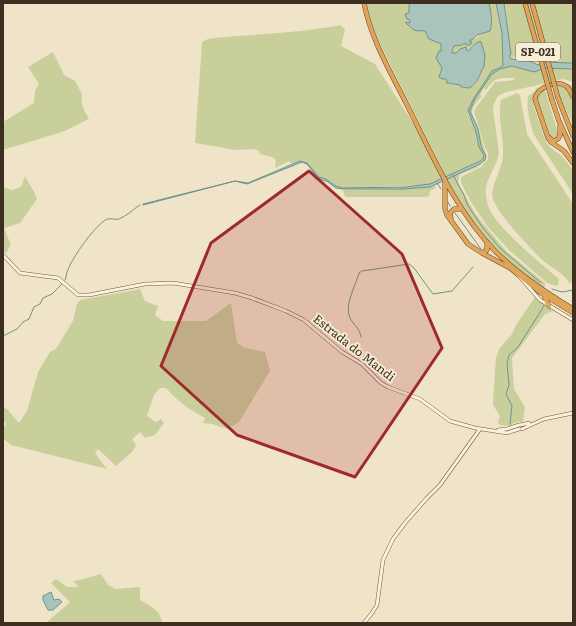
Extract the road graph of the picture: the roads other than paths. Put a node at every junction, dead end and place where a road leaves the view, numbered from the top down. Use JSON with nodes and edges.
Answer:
{"nodes":[{"id":1,"x":364,"y":3,"type":"edge"},
{"id":2,"x":525,"y":3,"type":"edge"},
{"id":3,"x":532,"y":3,"type":"edge"},
{"id":4,"x":573,"y":97,"type":"edge"},
{"id":5,"x":564,"y":114,"type":"junction"},
{"id":6,"x":559,"y":121,"type":"junction"},
{"id":7,"x":573,"y":127,"type":"edge"},
{"id":8,"x":547,"y":134,"type":"junction"},
{"id":9,"x":573,"y":136,"type":"edge"},
{"id":10,"x":573,"y":152,"type":"edge"},
{"id":11,"x":573,"y":162,"type":"edge"},
{"id":12,"x":445,"y":179,"type":"junction"},
{"id":13,"x":461,"y":209,"type":"junction"},
{"id":14,"x":452,"y":222,"type":"junction"},
{"id":15,"x":488,"y":243,"type":"junction"},
{"id":16,"x":482,"y":254,"type":"junction"},
{"id":17,"x":3,"y":255,"type":"edge"},
{"id":18,"x":519,"y":276,"type":"junction"},
{"id":19,"x":546,"y":296,"type":"junction"},
{"id":20,"x":554,"y":296,"type":"junction"},
{"id":21,"x":549,"y":306,"type":"junction"},
{"id":22,"x":573,"y":309,"type":"edge"},
{"id":23,"x":573,"y":313,"type":"edge"},
{"id":24,"x":573,"y":320,"type":"edge"},
{"id":25,"x":573,"y":413,"type":"edge"},
{"id":26,"x":480,"y":429,"type":"junction"},
{"id":27,"x":364,"y":623,"type":"edge"}],
"edges":[{"from":1,"to":12,"type":"highway"},
{"from":2,"to":6,"type":"highway","number":"SP-021","bridge":true},
{"from":3,"to":5,"type":"highway","number":"SP-021","bridge":true},
{"from":4,"to":8,"type":"highway"},
{"from":5,"to":7,"type":"highway"},
{"from":5,"to":9,"type":"highway","number":"SP-021"},
{"from":6,"to":8,"type":"highway"},
{"from":6,"to":10,"type":"highway","number":"SP-021"},
{"from":8,"to":11,"type":"highway"},
{"from":12,"to":13,"type":"highway"},
{"from":12,"to":14,"type":"highway"},
{"from":13,"to":14,"type":"highway"},
{"from":13,"to":15,"type":"highway"},
{"from":14,"to":16,"type":"highway"},
{"from":15,"to":16,"type":"highway"},
{"from":15,"to":20,"type":"highway"},
{"from":16,"to":18,"type":"highway"},
{"from":17,"to":26,"type":"main road","name":"Estrada do Mandi"},
{"from":18,"to":19,"type":"highway"},
{"from":18,"to":21,"type":"main road"},
{"from":19,"to":20,"type":"highway"},
{"from":19,"to":21,"type":"highway"},
{"from":19,"to":23,"type":"highway"},
{"from":20,"to":22,"type":"highway"},
{"from":21,"to":24,"type":"main road"},
{"from":25,"to":26,"type":"main road","name":"Estrada do Mandi"},
{"from":26,"to":27,"type":"main road"}]}
